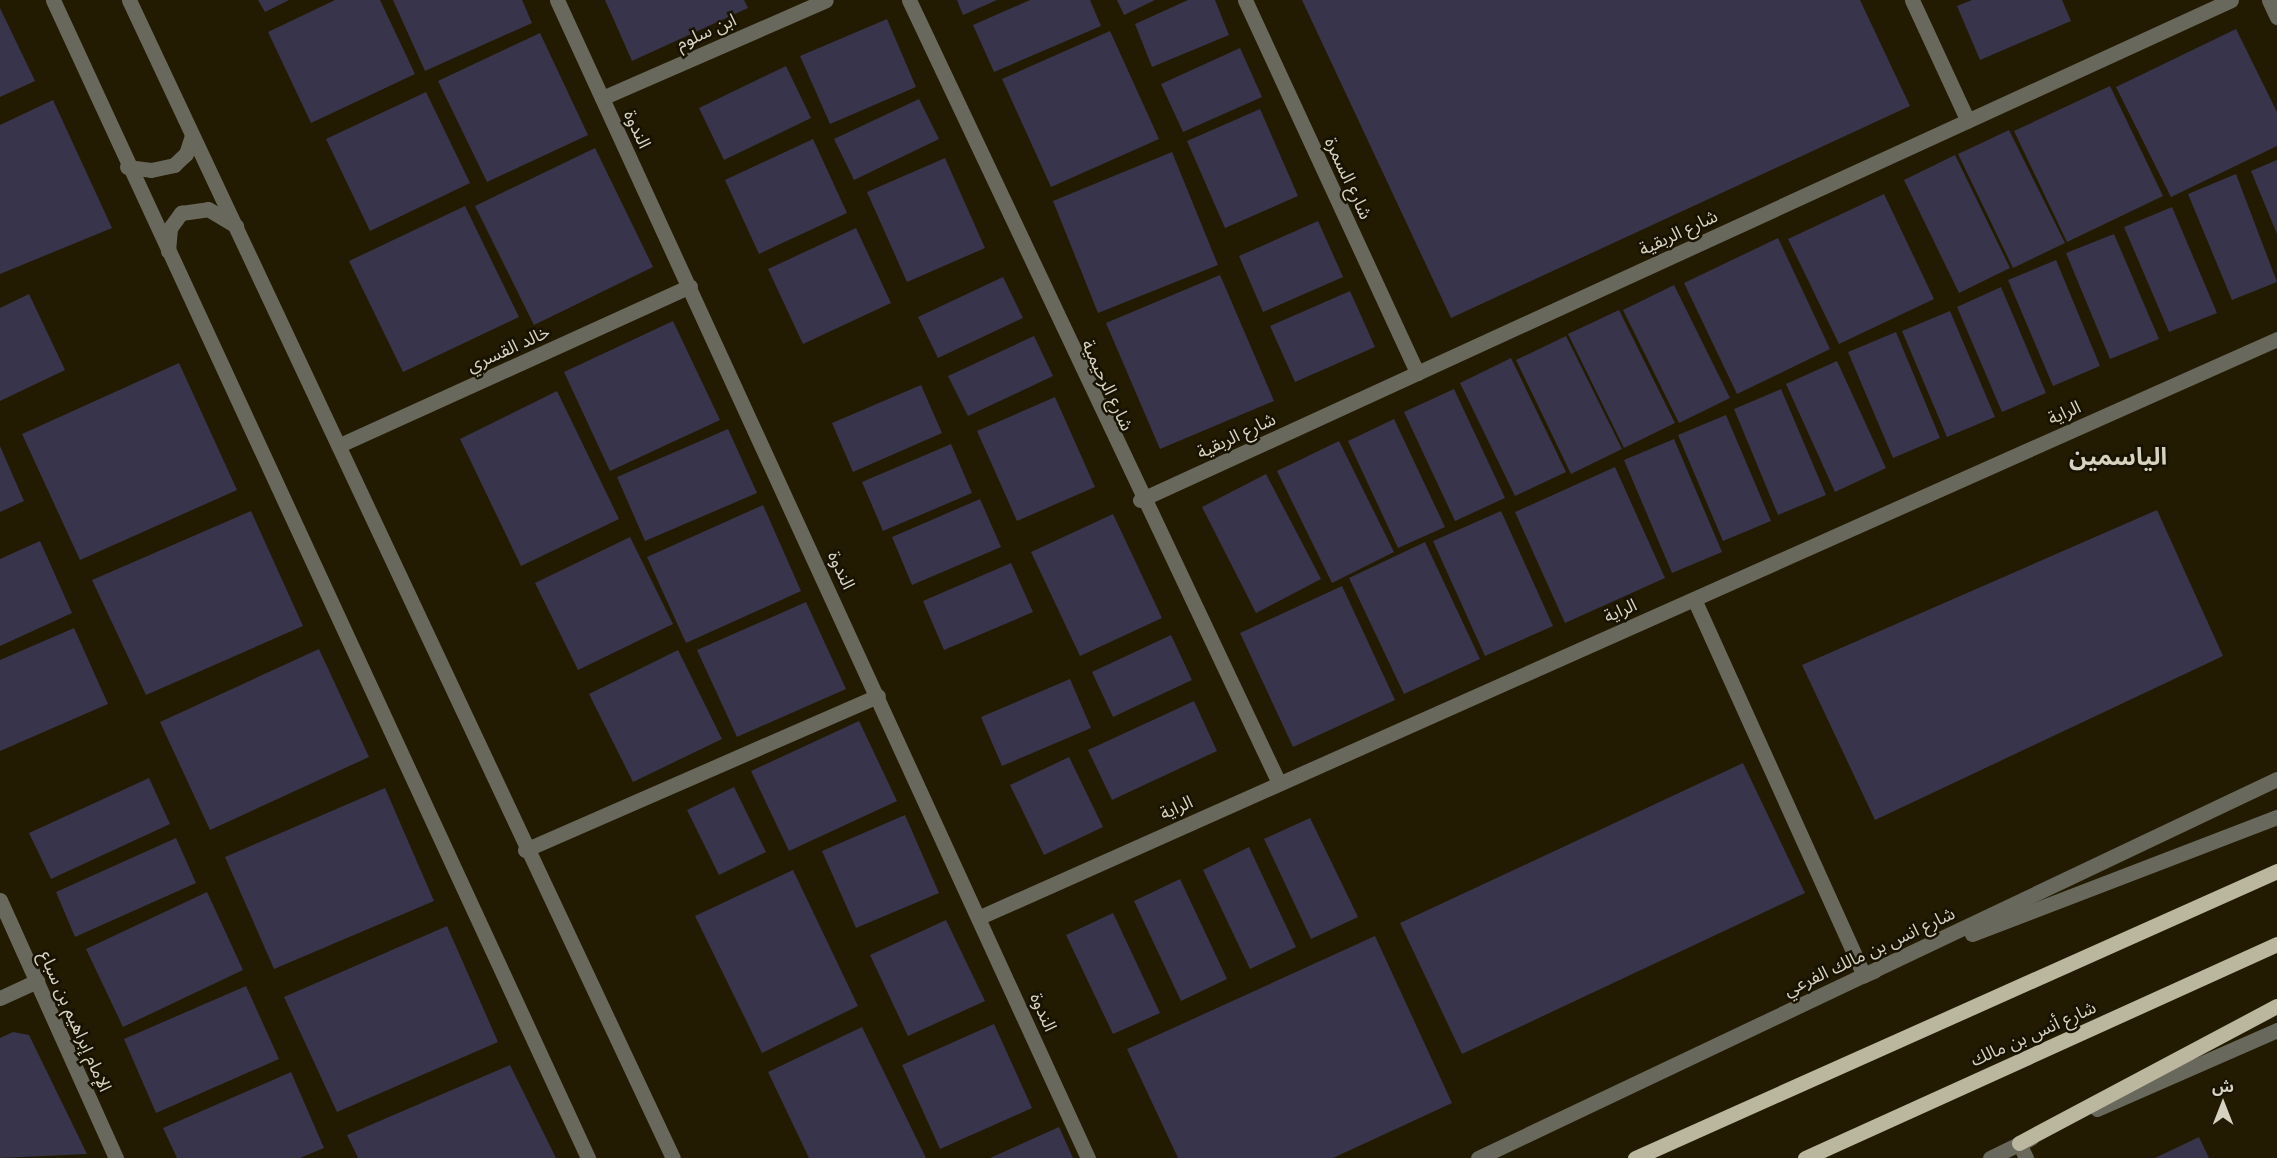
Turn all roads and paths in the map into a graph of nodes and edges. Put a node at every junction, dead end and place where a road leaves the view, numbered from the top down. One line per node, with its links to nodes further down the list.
1 (53, 0): 14 (street)
2 (129, 0): 13 (street)
3 (557, 0): 11 (street, الندوة)
4 (826, 0): 11 (street, ابن سلوم)
5 (909, 0): 21 (street, شارع الرحيمية)
6 (1245, 0): 19 (street, شارع السمرة)
7 (1912, 0): 12 (street)
8 (2231, 0): 12 (street, شارع الربقية)
9 (2269, 0): 10 (street)
10 (2277, 17)
11 (602, 98): 17 (street, الندوة)
12 (1968, 120): 19 (street, شارع الربقية)
13 (192, 136): 14 (street); 15 (street)
14 (127, 166): 16 (street)
15 (236, 226): 16 (street); 20 (street)
16 (168, 252): 39 (street)
17 (690, 286): 20 (street, خالد القسري); 23 (street, الندوة)
18 (2277, 339): 22 (street, الراية)
19 (1417, 373): 21 (street, شارع الربقية)
20 (342, 444): 27 (street)
21 (1140, 500): 25 (street, شارع الرحيمية)
22 (1694, 599): 25 (street, الراية); 32 (street)
23 (878, 696): 27 (street); 30 (street, الندوة)
24 (2277, 779): 32 (street, شارع انس بن مالك الفرعي)
25 (1279, 783): 30 (street, الراية)
26 (2277, 817): 32 (street)
27 (525, 850): 40 (street)
28 (2277, 871): 43 (main road)
29 (0, 900): 33 (street, الإمام إبراهيم بن سباع)
30 (980, 917): 41 (street, الندوة)
31 (2277, 944): 44 (main road, شارع أنس بن مالك)
32 (1864, 975): 42 (street, شارع انس بن مالك الفرعي)
33 (37, 981): 34 (street); 38 (street, الإمام إبراهيم بن سباع)
34 (0, 998)
35 (2277, 1006): 37 (main road)
36 (2277, 1030): 37 (street)
37 (2019, 1143): 45 (street); 46 (street)
38 (116, 1158)
39 (588, 1158)
40 (673, 1158)
41 (1088, 1158)
42 (1478, 1158)
43 (1635, 1158)
44 (1805, 1158)
45 (1990, 1158)
46 (2026, 1158)

